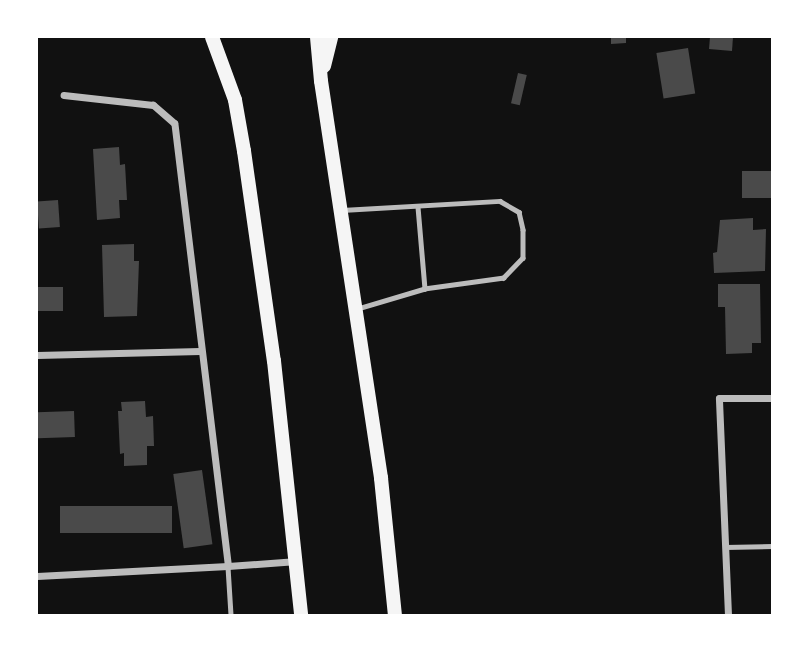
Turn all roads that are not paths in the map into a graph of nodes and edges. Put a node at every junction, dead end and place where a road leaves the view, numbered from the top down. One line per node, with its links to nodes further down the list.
1 (212, 37): 15 (main road)
2 (317, 37): 4 (main road)
3 (331, 37): 4 (main road)
4 (321, 81): 7 (main road)
5 (64, 95): 10 (street)
6 (418, 207): 7 (lane); 8 (lane); 8 (lane)
7 (342, 210): 9 (main road)
8 (425, 289): 9 (lane)
9 (358, 309): 20 (main road)
10 (200, 351): 11 (street); 16 (street)
11 (37, 355)
12 (772, 398): 14 (street)
13 (772, 545): 14 (lane)
14 (725, 547): 21 (street)
15 (297, 561): 16 (street); 19 (main road)
16 (228, 566): 17 (street); 18 (lane)
17 (37, 576)
18 (231, 615)
19 (301, 615)
20 (395, 615)
21 (728, 615)

